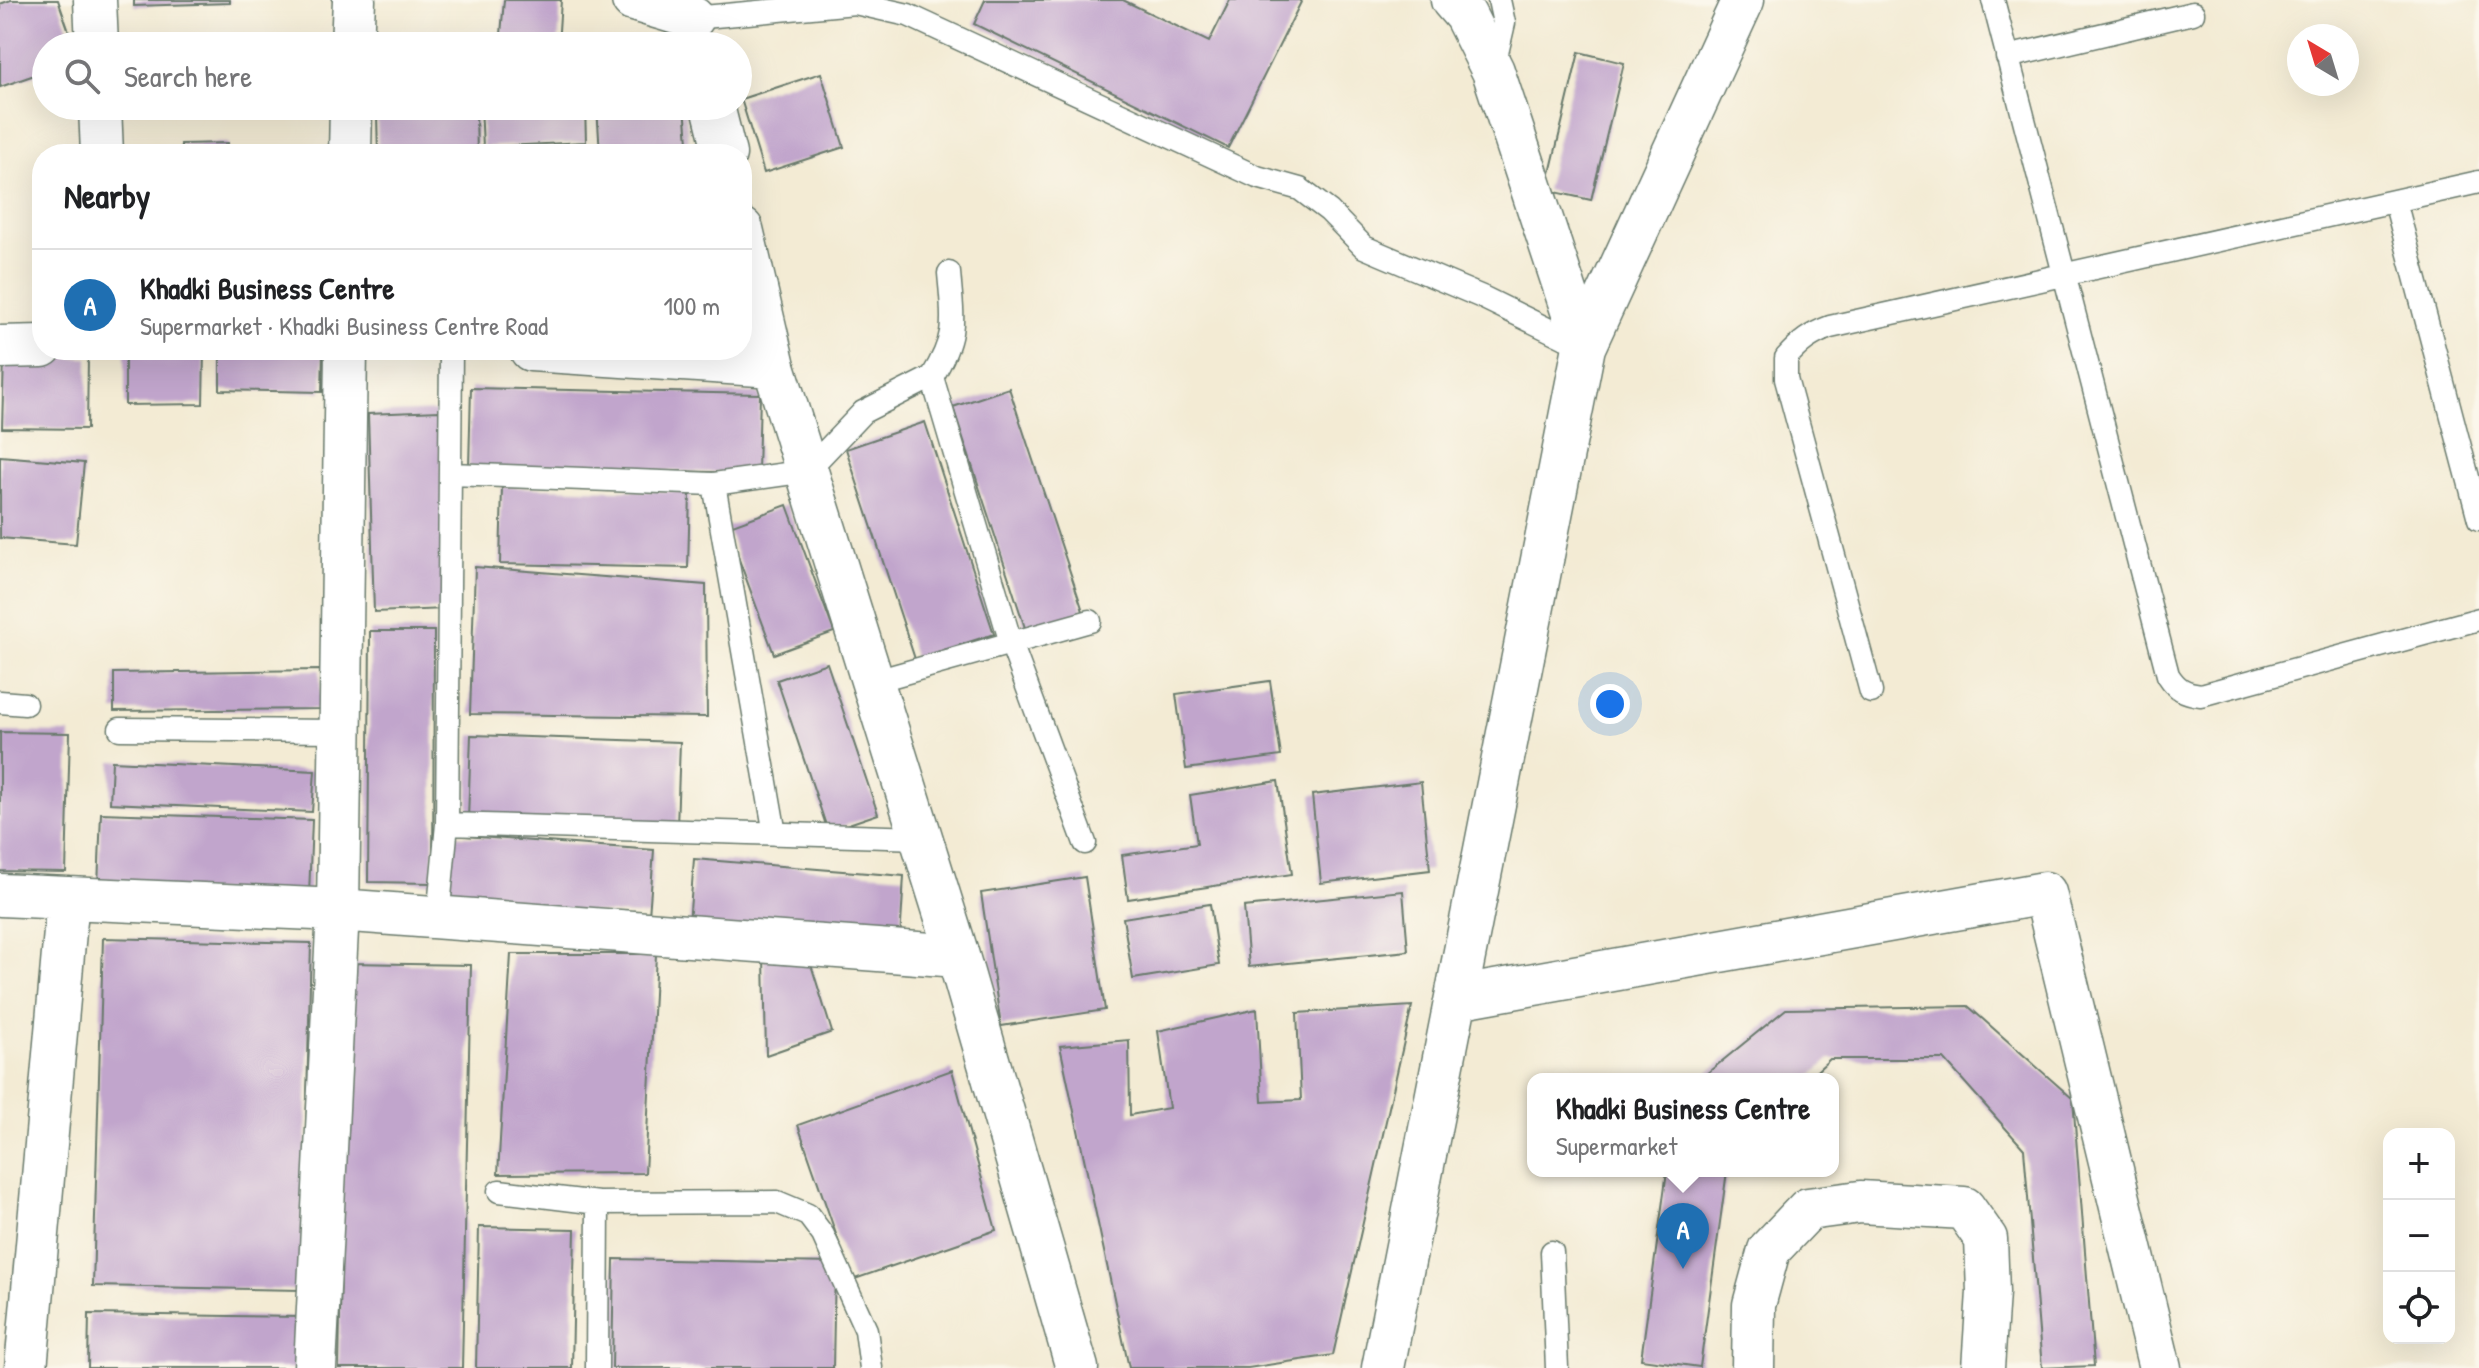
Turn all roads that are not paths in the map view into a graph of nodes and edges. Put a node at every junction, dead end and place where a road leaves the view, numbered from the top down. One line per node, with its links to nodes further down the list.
1 (95, 0): 10 (street)
2 (354, 0): 11 (street)
3 (633, 0): 9 (street)
4 (1452, 0): 13 (street)
5 (1499, 0): 13 (lane)
6 (1743, 0): 27 (street)
7 (1993, 0): 12 (lane)
8 (2193, 13): 12 (lane)
9 (693, 21): 27 (lane)
10 (96, 32)
11 (353, 32)
12 (2007, 57): 24 (lane)
13 (1493, 71): 27 (street)
14 (101, 120): 17 (street)
15 (351, 120): 18 (street)
16 (716, 120): 19 (street)
17 (102, 144)
18 (350, 144)
19 (722, 144)
20 (2479, 182): 21 (lane)
21 (2395, 201): 24 (lane); 36 (lane)
22 (752, 272): 31 (street)
23 (949, 273): 32 (lane)
24 (2065, 275): 37 (lane); 41 (lane)
25 (32, 346): 26 (street)
26 (0, 347)
27 (1584, 347): 55 (street)
28 (346, 360): 45 (street)
29 (451, 360): 34 (lane)
30 (683, 360): 31 (street)
31 (774, 366): 33 (street)
32 (932, 377): 33 (lane); 39 (lane)
33 (807, 471): 35 (lane); 40 (street)
34 (450, 474): 35 (lane); 46 (lane)
35 (714, 484): 47 (lane)
36 (2479, 519)
37 (2479, 619)
38 (1090, 621): 39 (lane)
39 (1011, 643): 40 (lane); 49 (lane)
40 (872, 682): 48 (street)
41 (1871, 692)
42 (0, 702): 43 (lane)
43 (25, 704)
44 (120, 729): 45 (lane)
45 (340, 731): 52 (street)
46 (447, 824): 47 (lane); 53 (lane)
47 (775, 834): 48 (lane)
48 (921, 838): 54 (street)
49 (1085, 843)
50 (0, 895): 51 (street)
51 (68, 898): 52 (street); 59 (street)
52 (338, 910): 53 (street); 60 (street)
53 (438, 918): 54 (street)
54 (958, 956): 63 (street)
55 (1456, 998): 64 (street); 68 (street)
56 (499, 1191): 57 (lane)
57 (598, 1203): 61 (lane); 62 (lane)
58 (1552, 1252): 65 (lane)
59 (26, 1368)
60 (315, 1368)
61 (597, 1368)
62 (871, 1368)
63 (1077, 1368)
64 (1383, 1368)
65 (1557, 1368)
66 (1753, 1368): 67 (street)
67 (1983, 1368)
68 (2160, 1368)

